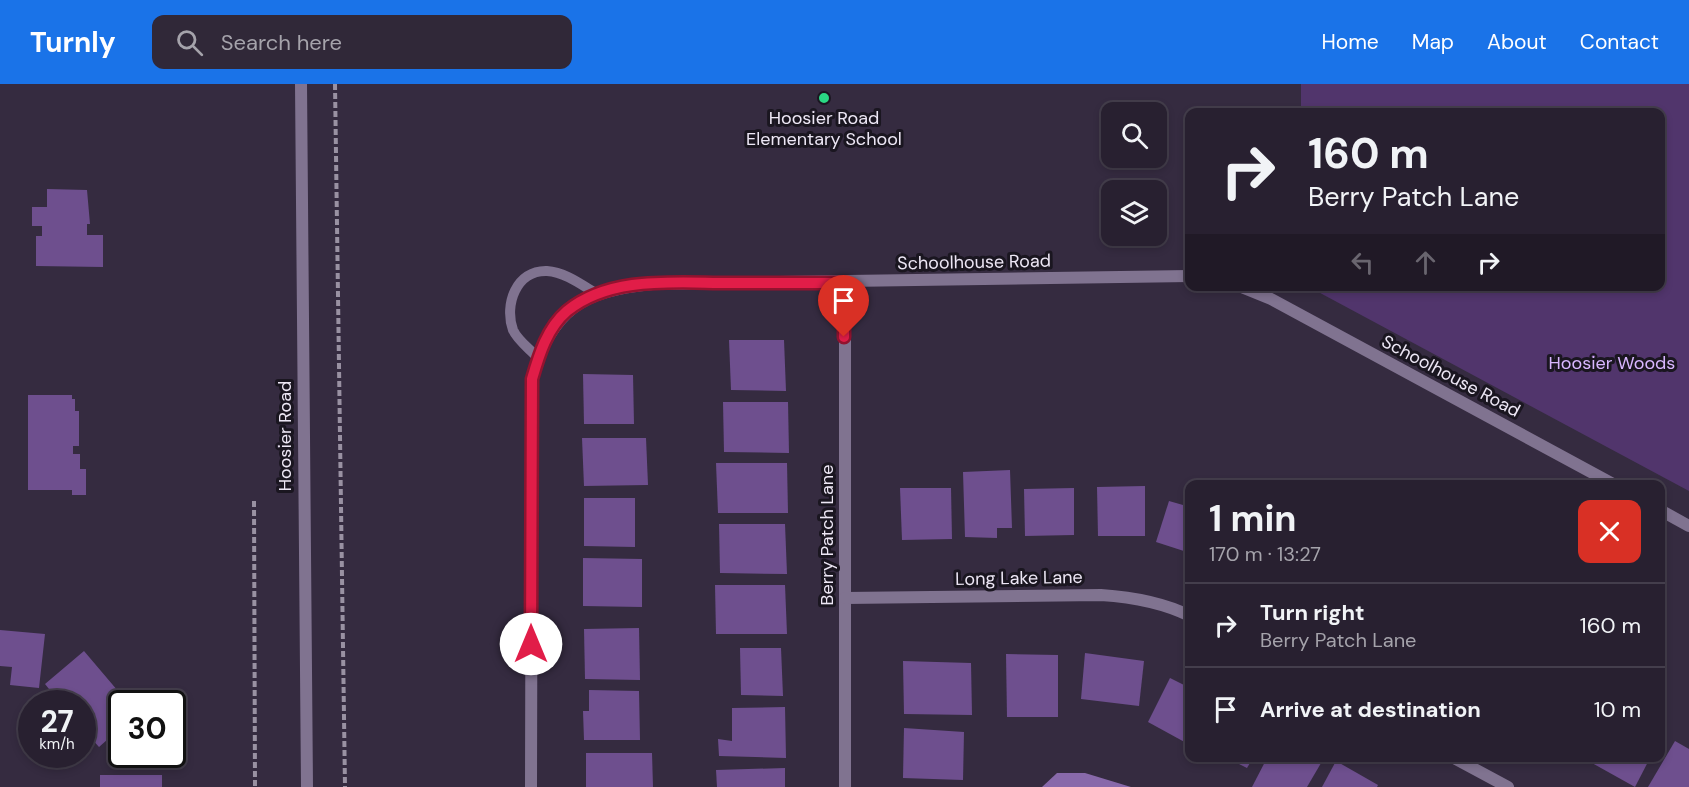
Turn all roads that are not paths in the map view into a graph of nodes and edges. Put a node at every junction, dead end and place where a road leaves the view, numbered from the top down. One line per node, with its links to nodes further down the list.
1 (301, 84): 13 (street, Hoosier Road)
2 (1185, 276): 3 (street, Schoolhouse Road)
3 (844, 283): 5 (street, Schoolhouse Road); 10 (street, Berry Patch Lane)
4 (1251, 291): 7 (street, Schoolhouse Road)
5 (597, 294): 6 (street, Schoolhouse Road); 6 (lane)
6 (538, 358): 14 (street, Schoolhouse Road)
7 (1606, 480)
8 (1665, 513): 9 (street)
9 (1689, 526)
10 (845, 598): 11 (street, Long Lake Lane); 15 (street, Berry Patch Lane)
11 (1185, 614)
12 (1461, 762): 16 (street)
13 (307, 787)
14 (531, 787)
15 (845, 787)
16 (1508, 787)

